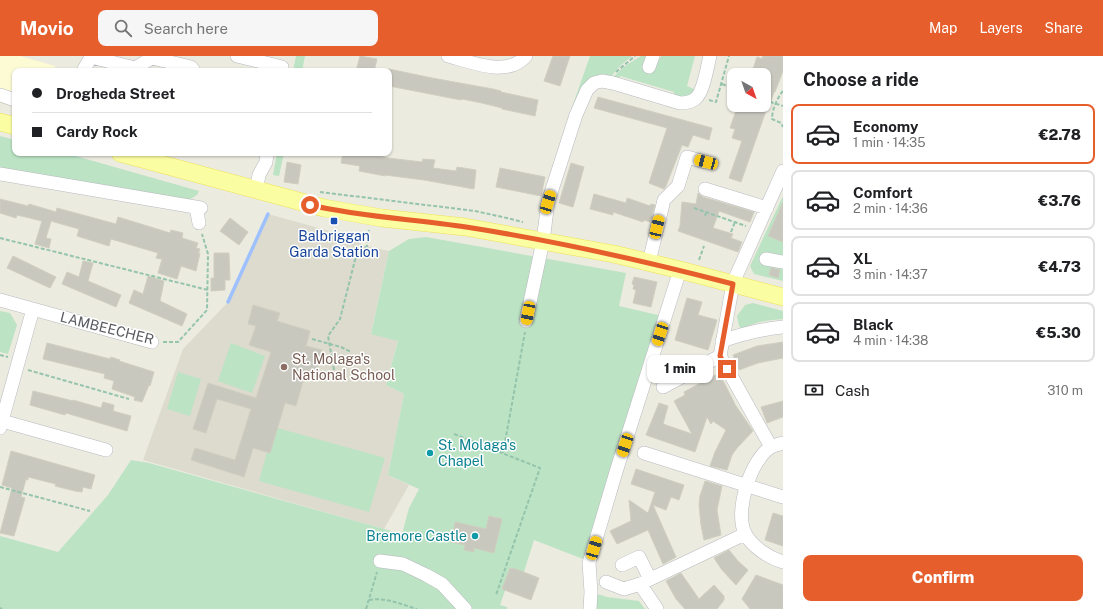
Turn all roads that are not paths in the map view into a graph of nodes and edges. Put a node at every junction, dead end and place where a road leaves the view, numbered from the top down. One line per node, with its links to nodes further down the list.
1 (237, 56): 5 (street)
2 (448, 56): 3 (street)
3 (526, 56)
4 (710, 56): 23 (street)
5 (282, 65)
6 (85, 68): 8 (street)
7 (135, 68): 9 (street)
8 (135, 68)
9 (192, 68)
10 (0, 95): 11 (street)
11 (12, 99)
12 (0, 122): 13 (main road)
13 (12, 125)
14 (131, 156): 20 (main road)
15 (267, 156): 20 (street)
16 (706, 162): 25 (street)
17 (783, 171): 21 (street)
18 (0, 174): 22 (street)
19 (705, 189): 21 (street)
20 (256, 191): 23 (main road)
21 (767, 208): 28 (street)
22 (199, 223)
23 (542, 241): 25 (main road); 32 (street)
24 (766, 259): 26 (street)
25 (649, 262): 27 (main road)
26 (783, 262)
27 (680, 270): 28 (main road); 51 (street)
28 (733, 284): 29 (main road); 34 (street)
29 (783, 297)
30 (0, 300): 31 (street, LAMBEECHER)
31 (33, 309): 35 (street, LAMBEECHER); 38 (street)
32 (526, 321)
33 (783, 327): 34 (street)
34 (722, 341): 36 (street)
35 (152, 342)
36 (720, 356): 37 (street); 39 (street)
37 (664, 387)
38 (1, 425): 40 (street)
39 (777, 445): 42 (street)
40 (106, 450)
41 (644, 453): 42 (street)
42 (746, 486): 43 (street); 44 (street)
43 (783, 497)
44 (745, 534): 46 (street); 48 (street)
45 (380, 561): 50 (street)
46 (783, 562)
47 (622, 566): 48 (street)
48 (645, 581): 49 (street); 52 (street)
49 (606, 582)
50 (465, 609)
51 (590, 609)
52 (657, 609)

